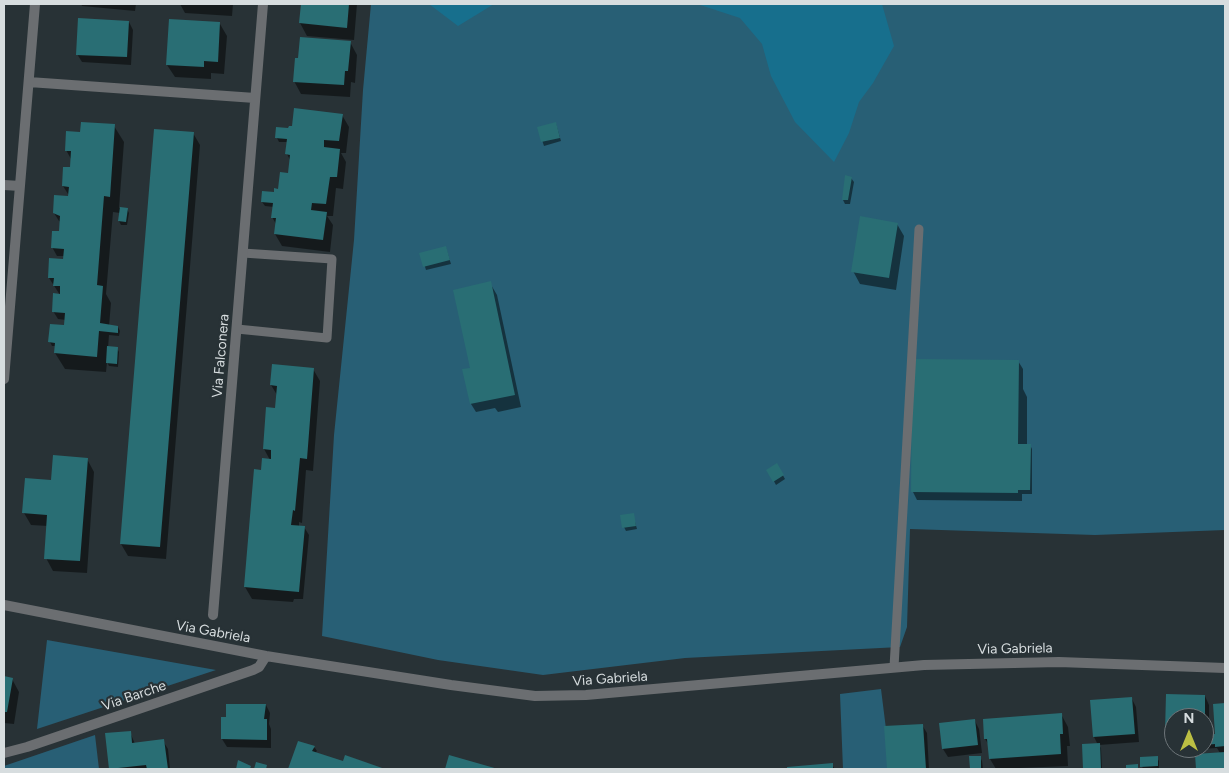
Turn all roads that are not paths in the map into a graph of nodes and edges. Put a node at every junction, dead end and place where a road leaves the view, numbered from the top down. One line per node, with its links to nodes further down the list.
1 (35, 4): 3 (street)
2 (263, 4): 4 (street, Via Falconera)
3 (29, 82): 4 (street); 6 (street)
4 (255, 98): 8 (street, Via Falconera)
5 (4, 185): 6 (street)
6 (20, 186): 9 (street)
7 (919, 229): 15 (lane)
8 (243, 253): 10 (street, Via Falconera); 10 (lane)
9 (7, 313): 11 (street)
10 (237, 329): 13 (street, Via Falconera)
11 (4, 380)
12 (4, 605): 14 (street, Via Gabriela)
13 (213, 615)
14 (266, 656): 15 (street, Via Gabriela); 17 (street, Via Barche)
15 (894, 668): 16 (street, Via Gabriela)
16 (1225, 668)
17 (4, 753)

